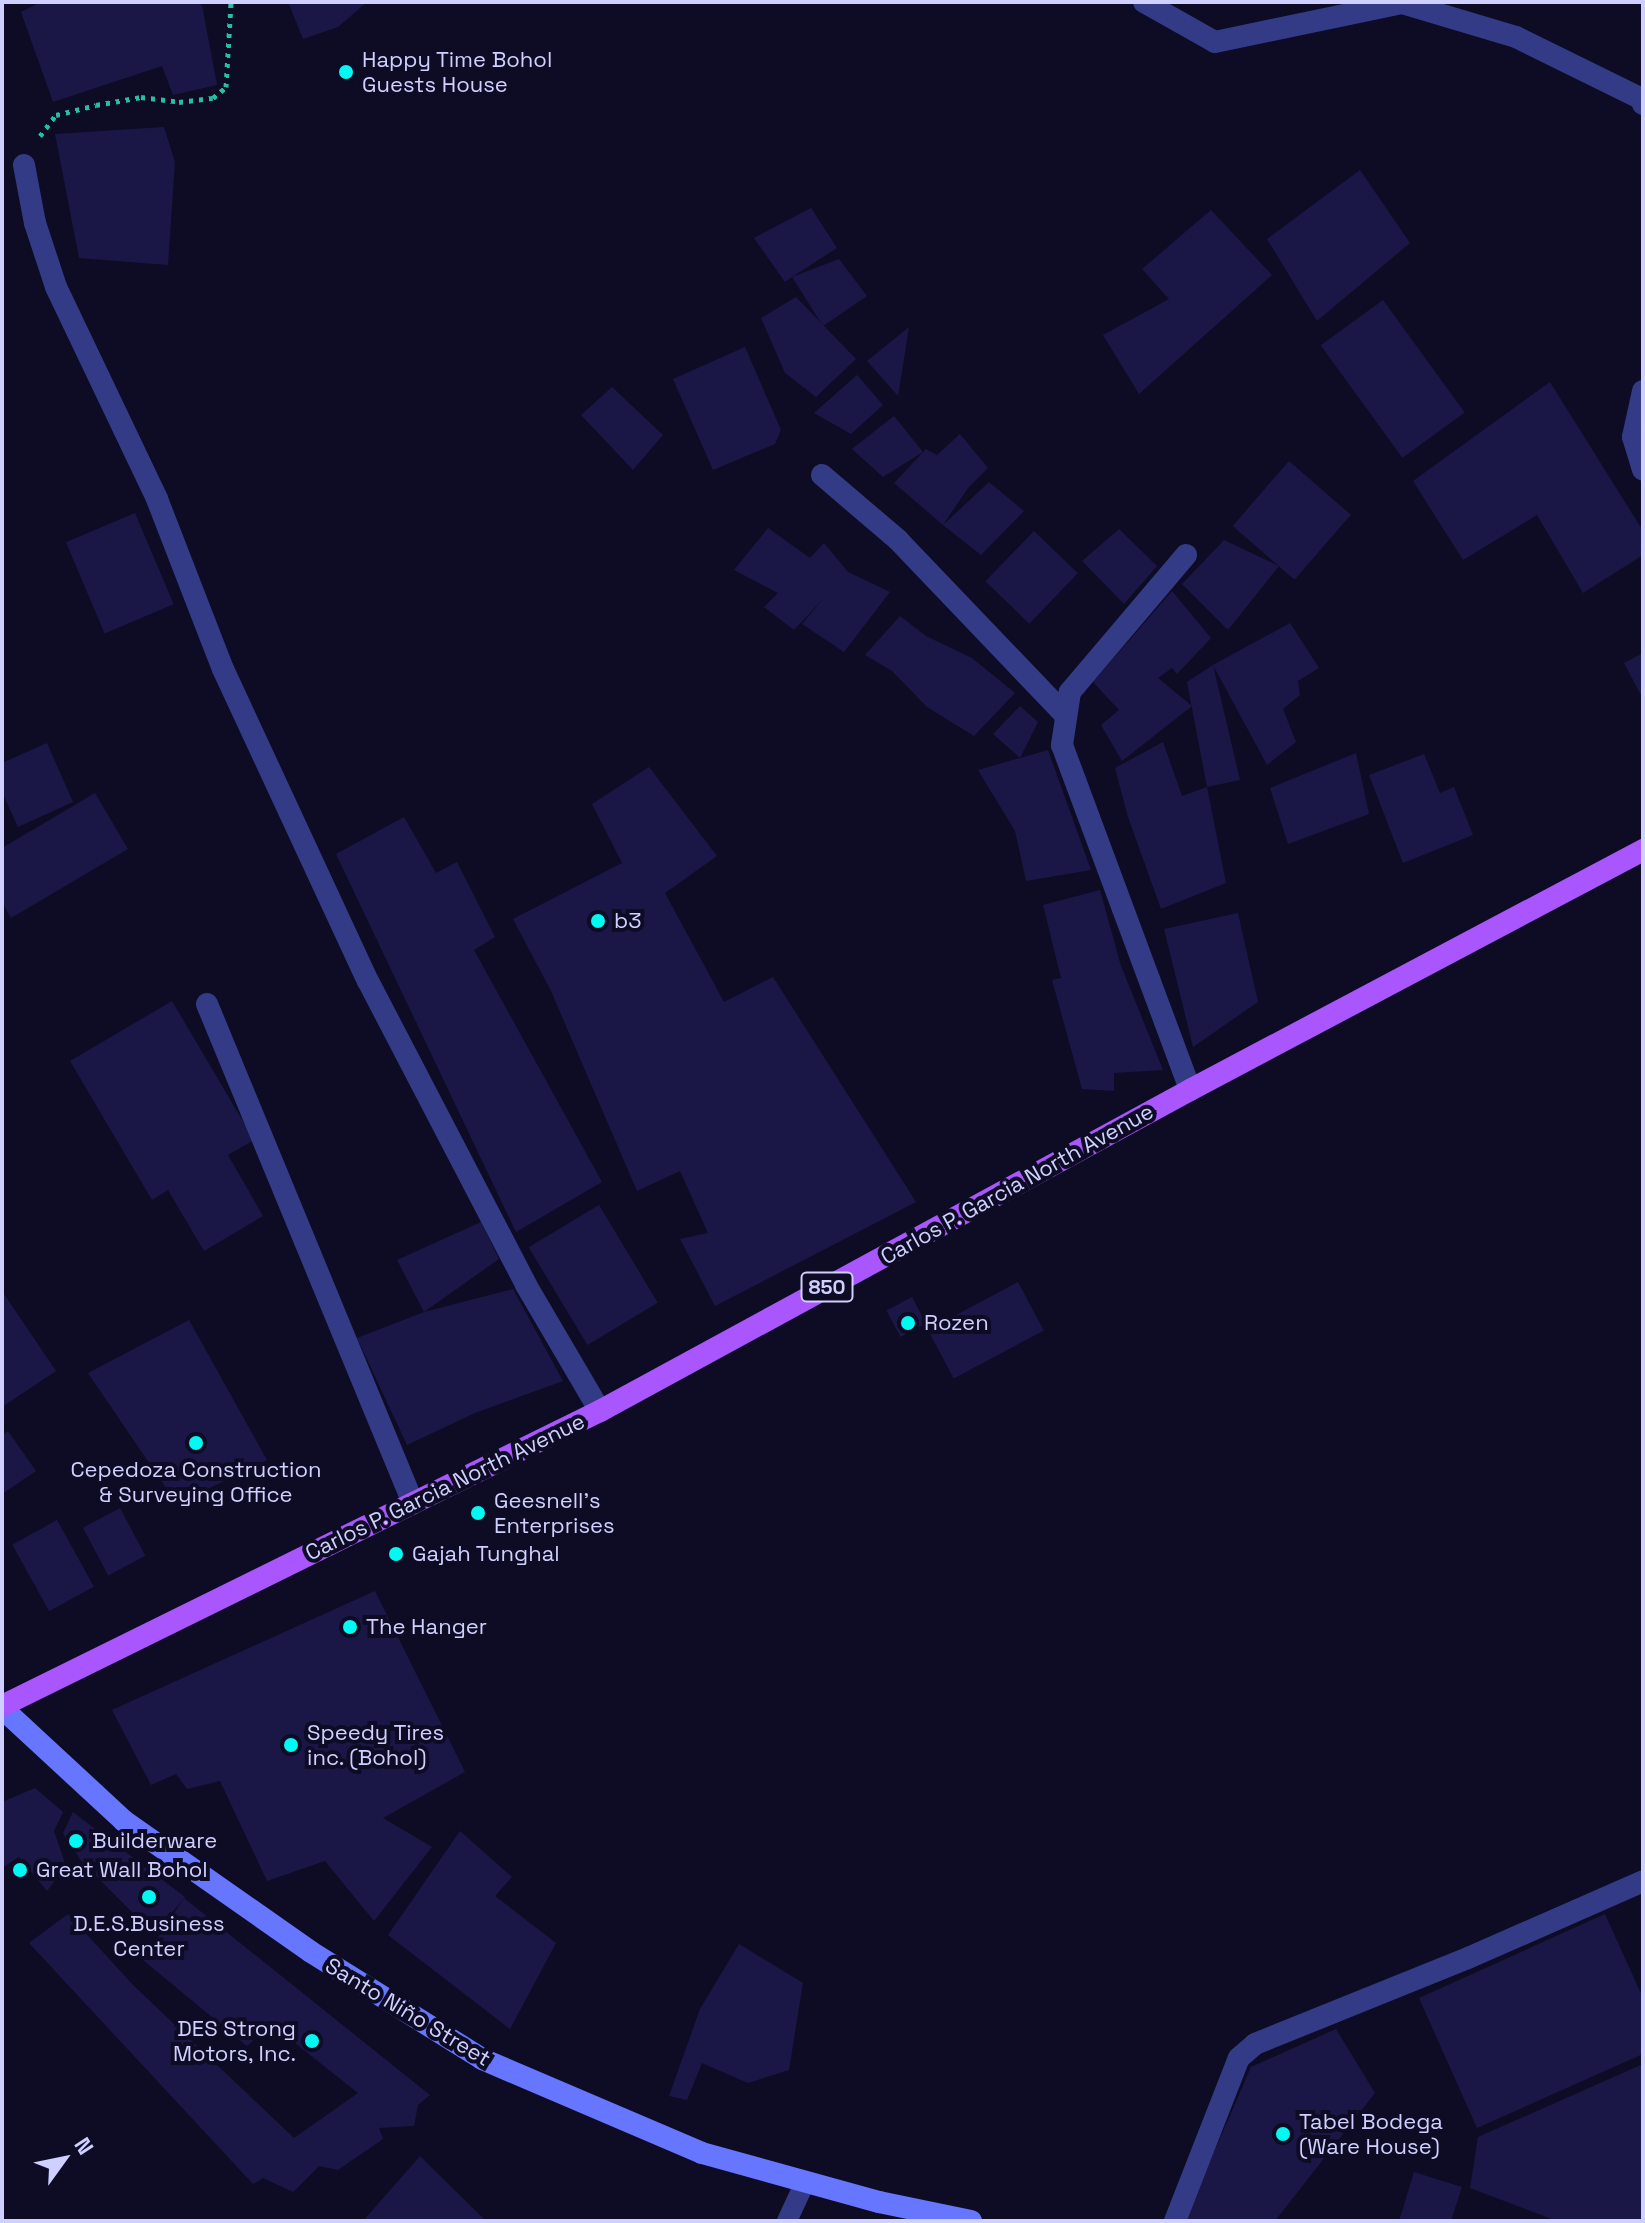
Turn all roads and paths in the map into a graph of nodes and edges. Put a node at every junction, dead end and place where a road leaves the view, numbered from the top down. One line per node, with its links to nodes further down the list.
1 (231, 2): 4 (path)
2 (1144, 2): 3 (street)
3 (1643, 104)
4 (24, 165): 13 (street)
5 (1643, 391): 6 (street)
6 (1643, 469)
7 (822, 475): 9 (street)
8 (1186, 555): 9 (street)
9 (1066, 716): 12 (street)
10 (1643, 850): 12 (main road, Carlos P. Garcia North Avenue / 850)
11 (207, 1004): 14 (street)
12 (1190, 1090): 13 (main road, Carlos P. Garcia North Avenue / 850)
13 (600, 1411): 14 (main road, Carlos P. Garcia North Avenue / 850)
14 (413, 1503): 15 (main road, Carlos P. Garcia North Avenue / 850)
15 (2, 1707): 17 (main road, Santo Niño Street)
16 (1643, 1881): 20 (street)
17 (805, 2182): 18 (lane); 19 (main road, Santo Niño Street)
18 (787, 2221)
19 (971, 2221)
20 (1175, 2221)

